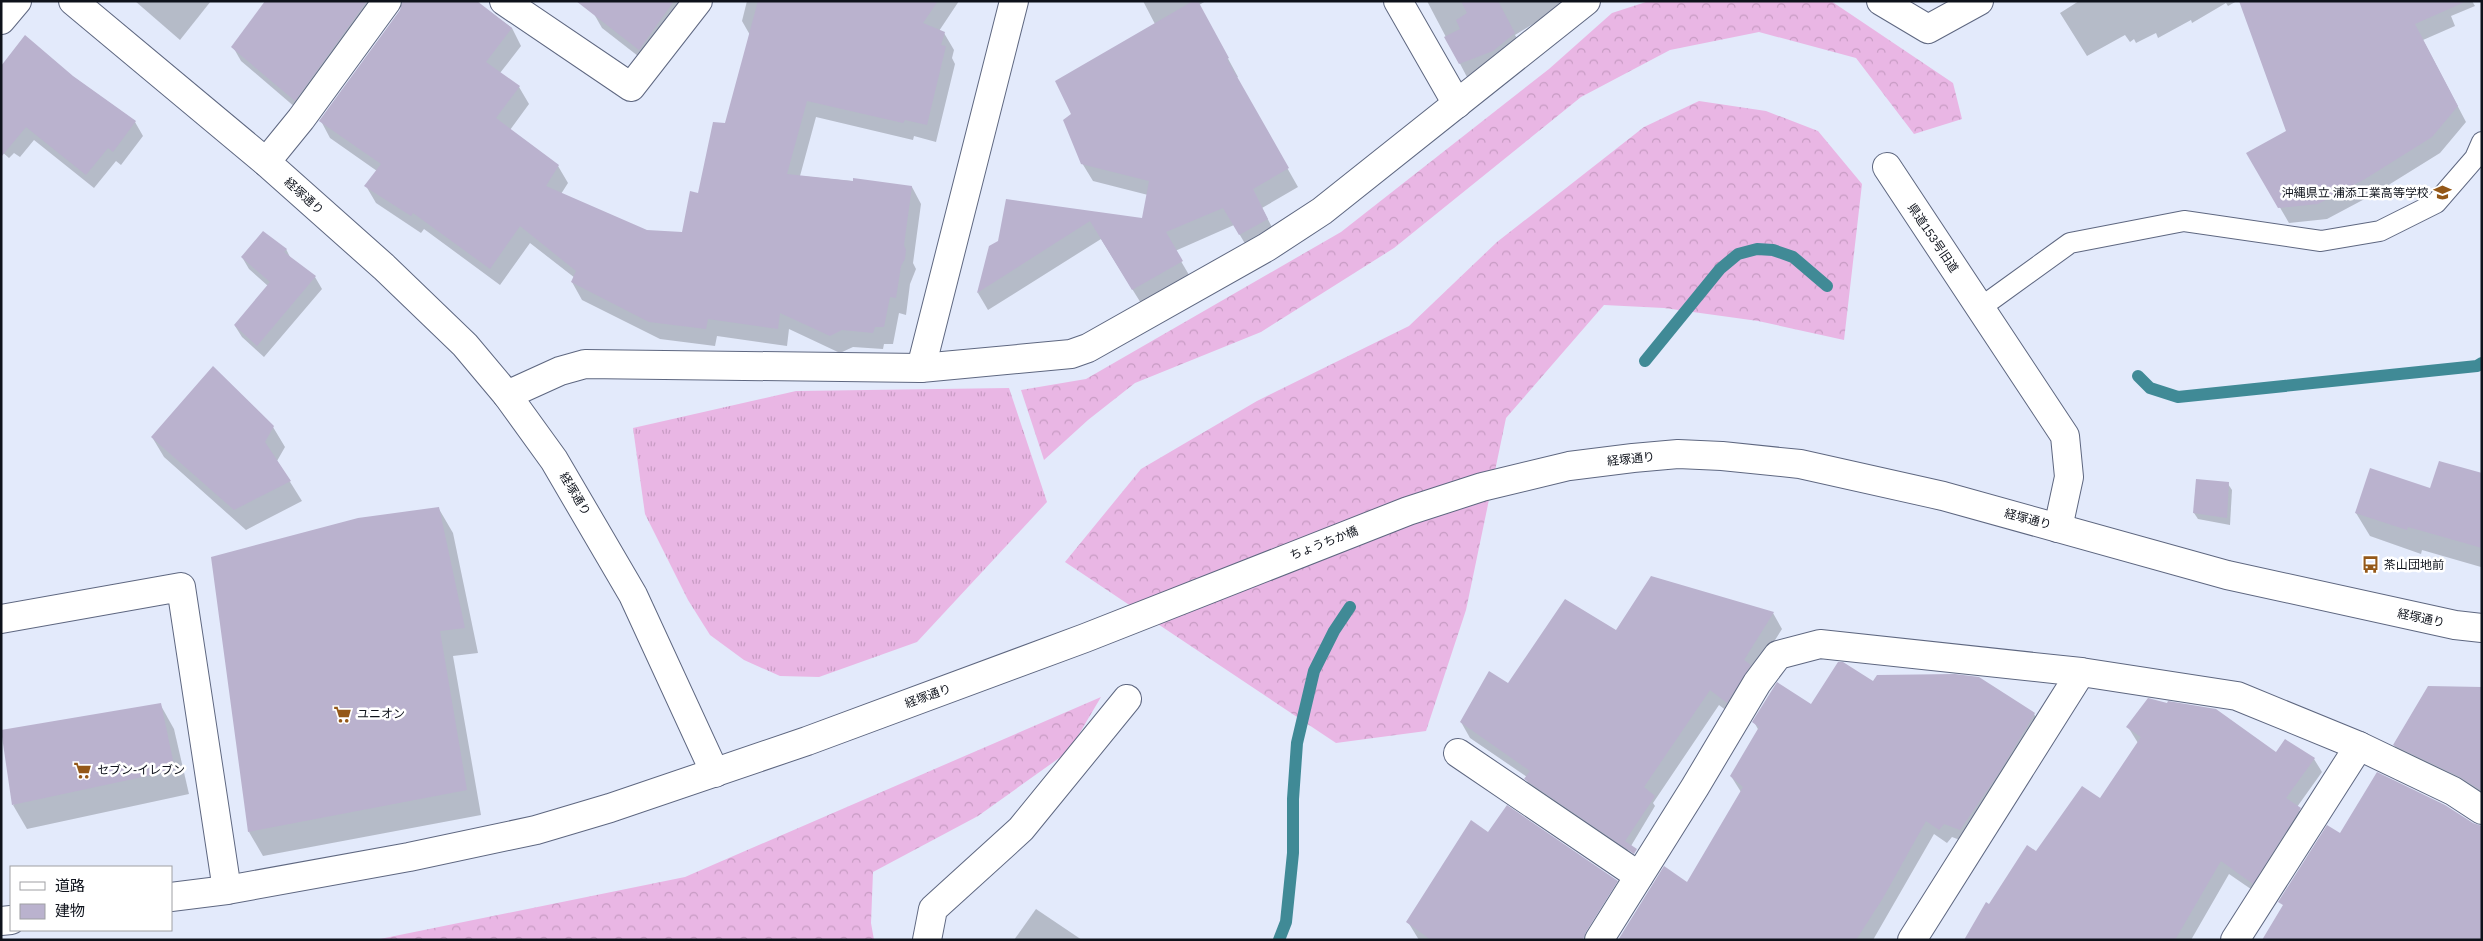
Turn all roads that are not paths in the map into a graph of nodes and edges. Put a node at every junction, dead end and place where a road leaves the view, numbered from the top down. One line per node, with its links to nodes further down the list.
1 (17, 1): 11 (street)
2 (73, 1): 14 (street, 経塚通り)
3 (387, 1): 14 (street)
4 (504, 1): 5 (street)
5 (698, 1)
6 (1014, 1): 17 (street)
7 (1398, 1): 12 (street)
8 (1586, 1): 12 (street)
9 (1881, 1): 10 (street)
10 (1979, 1)
11 (1, 20)
12 (1457, 104): 17 (street)
13 (2482, 142): 16 (lane)
14 (266, 162): 18 (street, 経塚通り)
15 (1886, 167): 16 (street, 県道153号旧道)
16 (1980, 308): 20 (street, 県道153号旧道)
17 (921, 368): 18 (street)
18 (507, 395): 28 (street, 経塚通り)
19 (1569, 466): 20 (street, 経塚通り); 23 (street, ちょうちか橋)
20 (2058, 528): 22 (street, 経塚通り)
21 (1, 619): 31 (street)
22 (2482, 628)
23 (1085, 638): 28 (street, 経塚通り)
24 (2081, 672): 26 (street); 30 (street); 35 (street)
25 (1127, 699): 33 (street)
26 (2359, 746): 29 (street); 36 (street)
27 (1458, 754): 30 (street)
28 (714, 773): 31 (street)
29 (2482, 810)
30 (1639, 876): 34 (street)
31 (227, 890): 32 (street)
32 (172, 897)
33 (926, 940)
34 (1599, 940)
35 (1912, 940)
36 (2234, 940)

